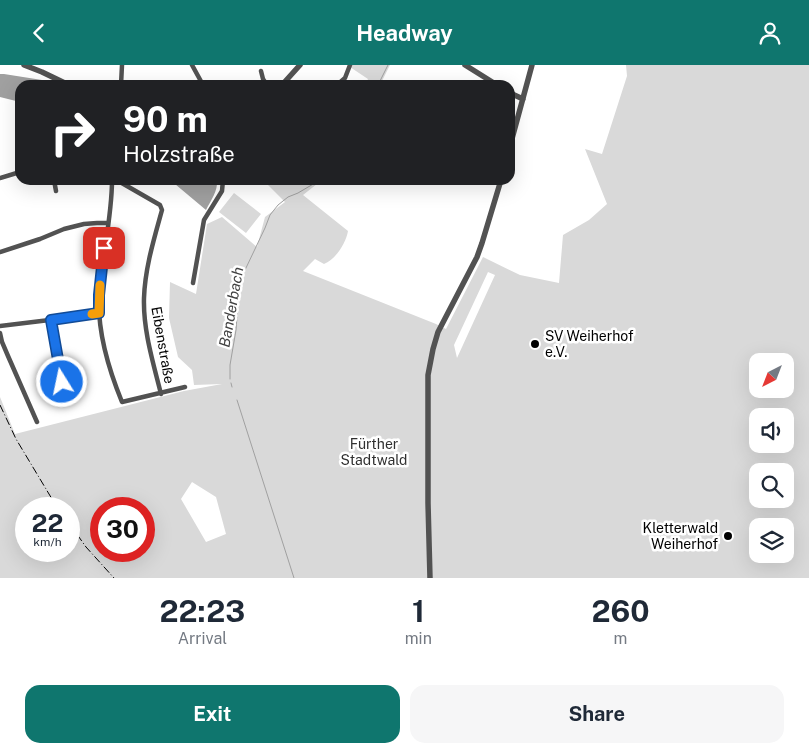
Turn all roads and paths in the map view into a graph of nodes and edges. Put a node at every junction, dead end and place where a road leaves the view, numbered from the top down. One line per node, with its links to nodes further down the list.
1 (24, 65): 9 (street)
2 (122, 65): 10 (street)
3 (192, 65): 11 (street)
4 (300, 65): 13 (street)
5 (350, 65): 14 (street)
6 (465, 65): 15 (street)
7 (532, 65): 17 (street)
8 (261, 71): 12 (street)
9 (59, 80)
10 (121, 80)
11 (200, 80)
12 (264, 80)
13 (286, 80)
14 (342, 80)
15 (489, 80)
16 (515, 95): 17 (street)
17 (523, 99): 18 (street)
18 (515, 128)
19 (15, 174): 20 (street)
20 (0, 178)
21 (55, 185): 26 (street)
22 (113, 185): 27 (street)
23 (125, 185): 36 (street, Eibenstraße)
24 (223, 185): 29 (street)
25 (499, 185): 38 (street)
26 (56, 191)
27 (108, 223): 28 (street); 30 (street)
28 (0, 252)
29 (194, 283)
30 (99, 313): 31 (street); 36 (street)
31 (51, 320): 32 (street); 34 (street)
32 (0, 326)
33 (0, 333): 37 (street)
34 (62, 382)
35 (186, 387): 36 (street)
36 (160, 393)
37 (37, 422)
38 (430, 578)

